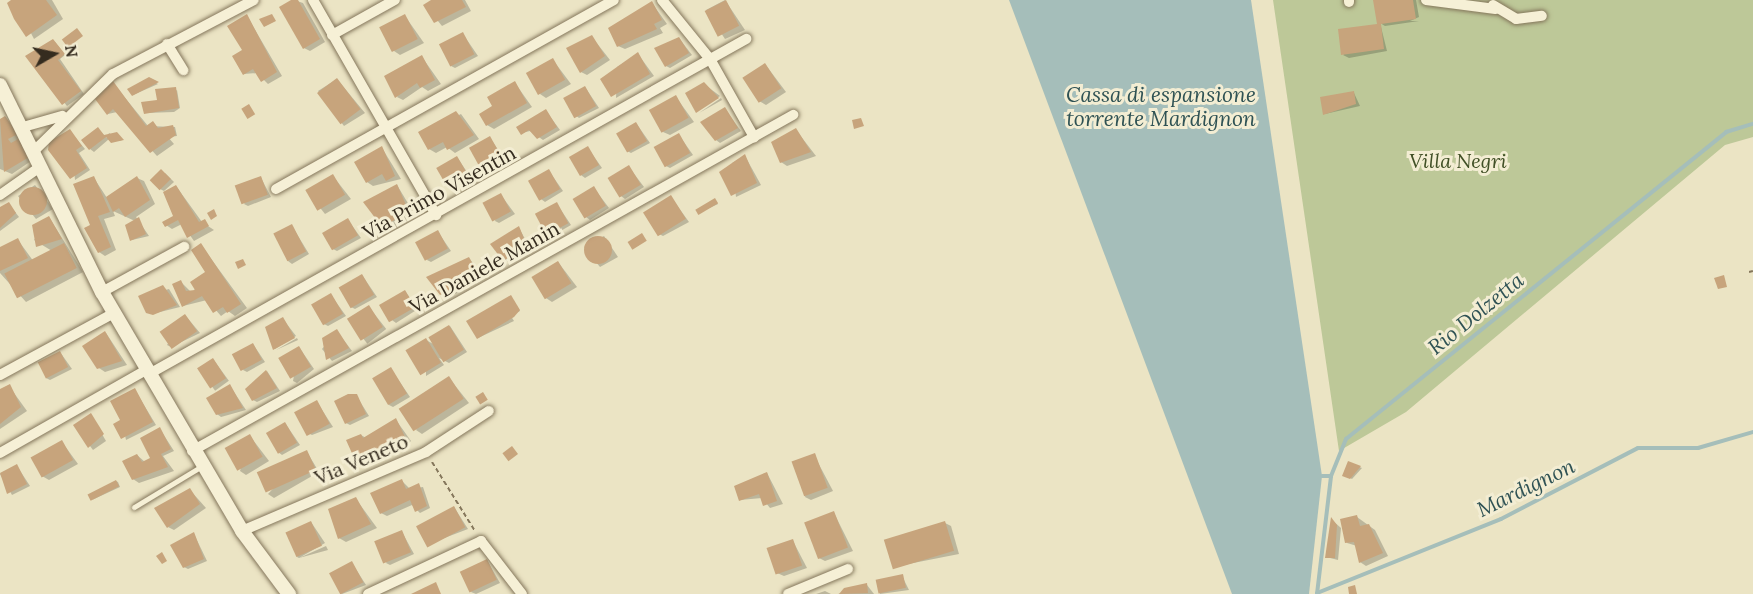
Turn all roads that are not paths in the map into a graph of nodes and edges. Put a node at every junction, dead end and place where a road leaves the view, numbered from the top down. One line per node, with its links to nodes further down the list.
1 (254, 0): 11 (street)
2 (313, 0): 9 (street)
3 (395, 0): 9 (street)
4 (614, 0): 19 (street)
5 (662, 0): 12 (street)
6 (1426, 0): 7 (street)
7 (1492, 4): 8 (street)
8 (1542, 16)
9 (332, 35): 19 (street)
10 (746, 39): 12 (street, Via Primo Visentin)
11 (166, 44): 13 (street); 16 (street)
12 (710, 59): 20 (street); 25 (street, Via Primo Visentin)
13 (183, 70)
14 (0, 85): 15 (street)
15 (5, 104): 18 (street)
16 (68, 113): 18 (street); 21 (street)
17 (793, 115): 20 (street, Via Daniele Manin)
18 (23, 128): 21 (street)
19 (389, 130): 23 (street); 25 (street)
20 (754, 137): 32 (street, Via Daniele Manin)
21 (34, 151): 22 (street)
22 (39, 167): 24 (street); 27 (street)
23 (276, 189)
24 (0, 195)
25 (436, 215): 29 (street, Via Primo Visentin)
26 (183, 247): 27 (street)
27 (102, 292): 28 (street)
28 (114, 312): 29 (street); 30 (street)
29 (148, 372): 32 (street); 33 (street)
30 (0, 375)
31 (489, 411): 36 (street, Via Veneto)
32 (192, 451): 34 (street)
33 (0, 453)
34 (202, 466): 35 (lane); 36 (street)
35 (134, 507)
36 (242, 531): 38 (street)
37 (848, 569): 41 (street)
38 (289, 594)
39 (368, 594): 40 (street)
40 (522, 594)
41 (788, 594)

